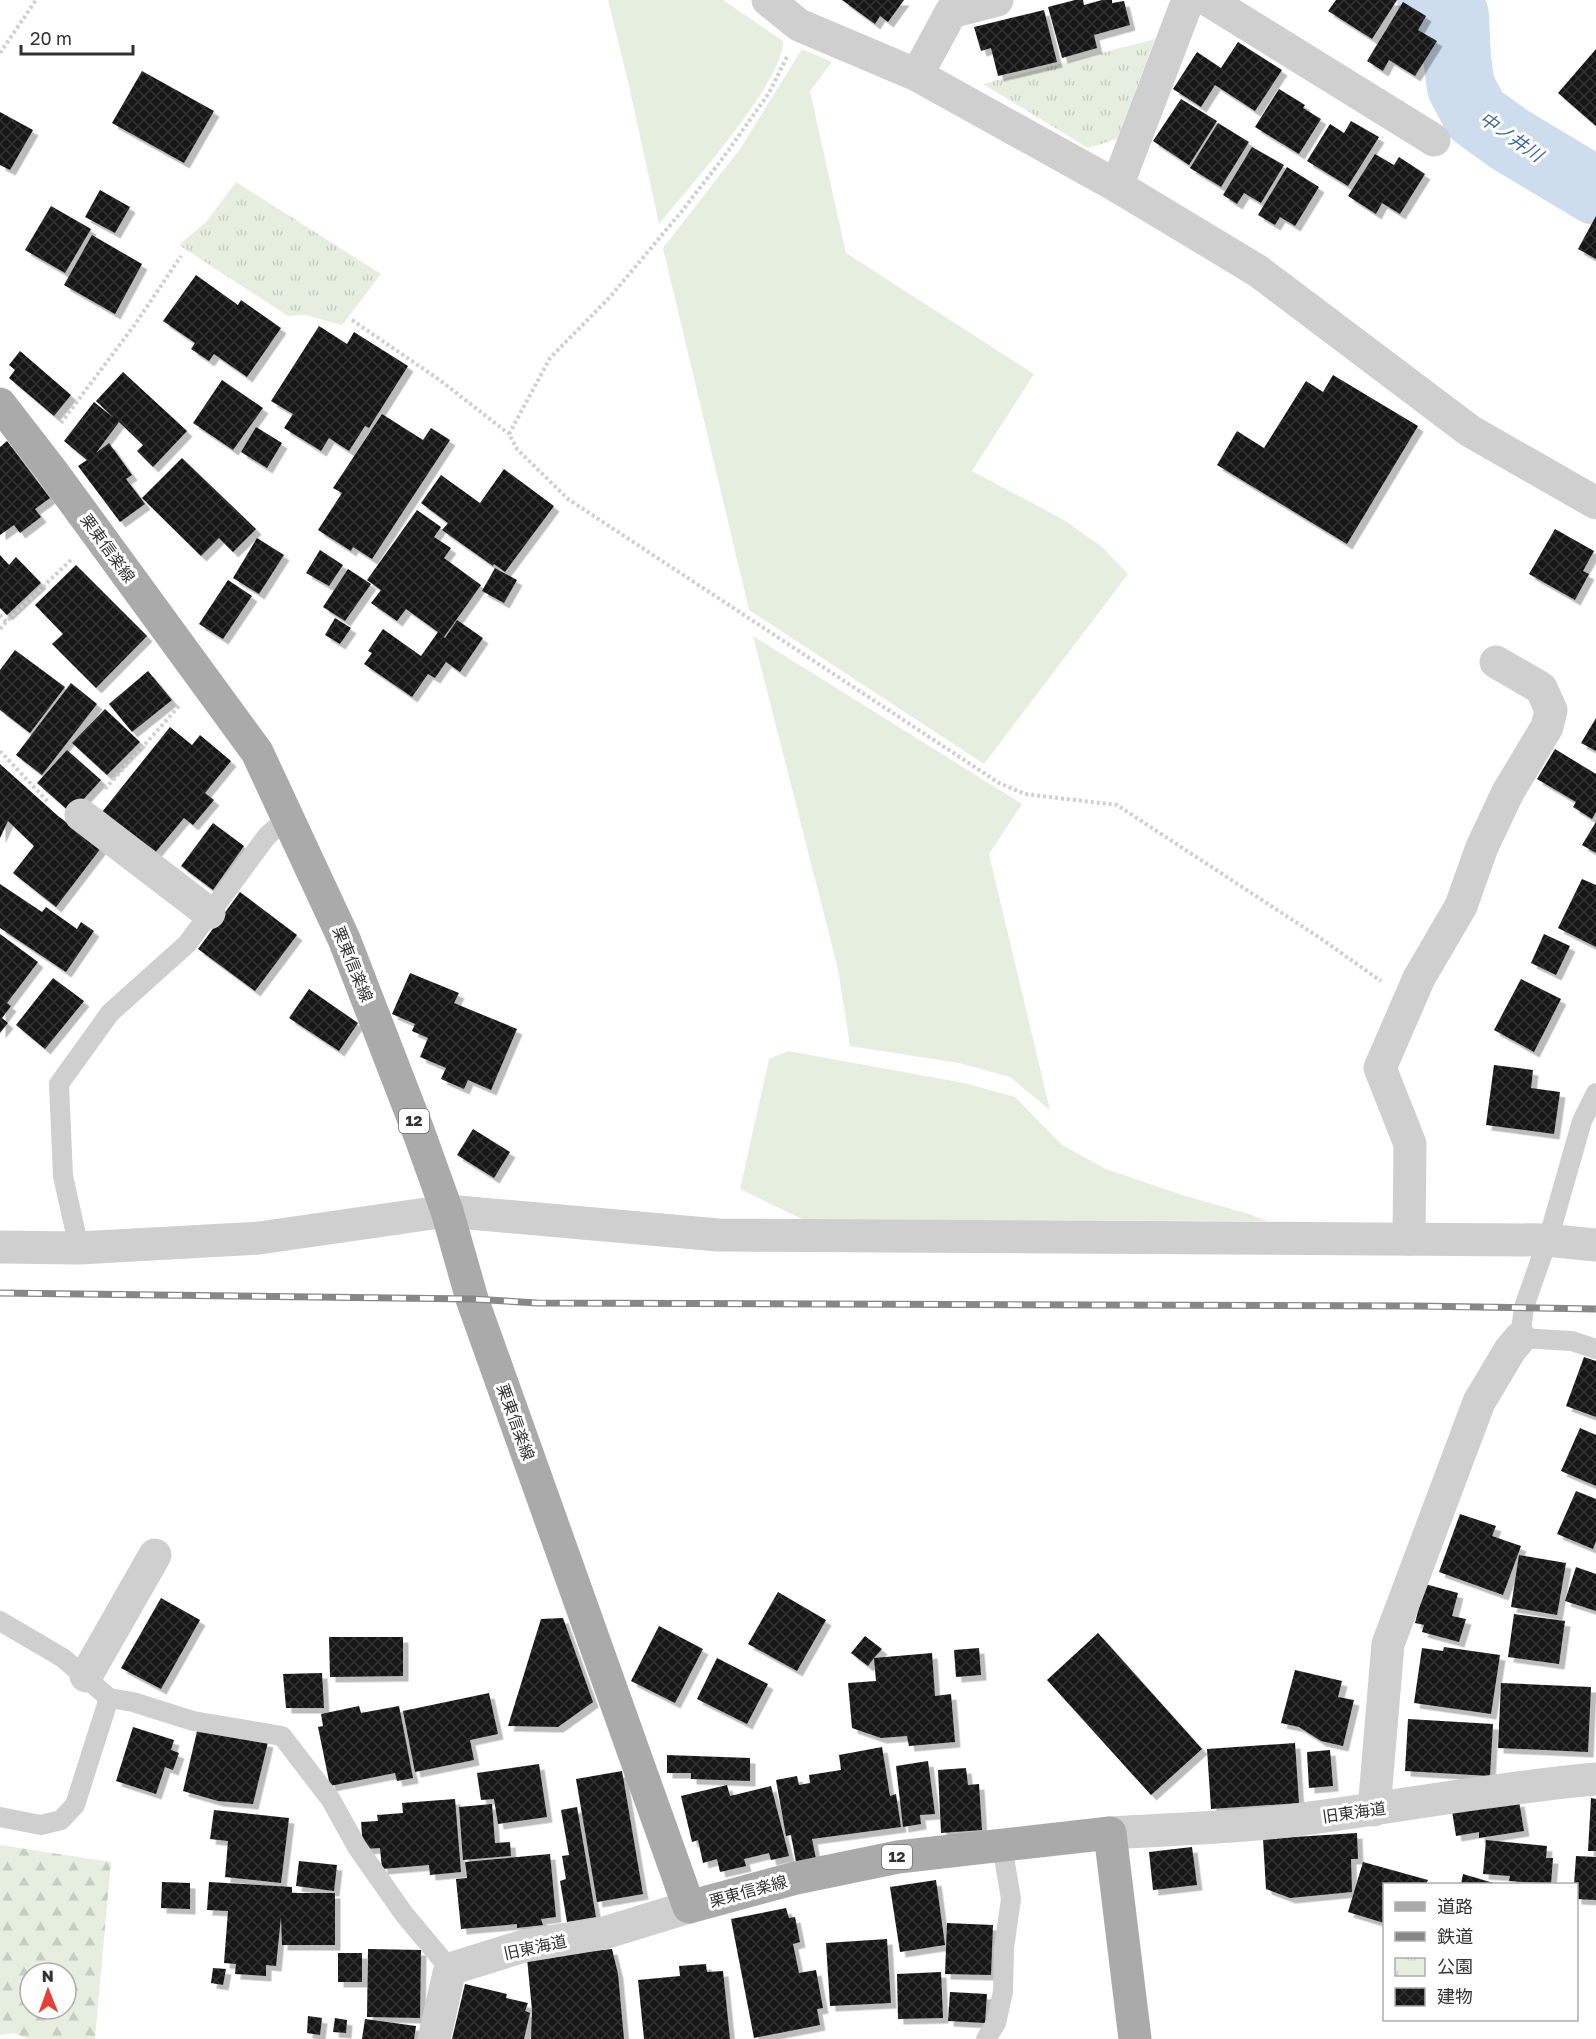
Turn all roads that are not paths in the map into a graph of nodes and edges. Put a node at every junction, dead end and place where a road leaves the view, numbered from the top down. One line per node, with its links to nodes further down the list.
1 (768, 0): 5 (street)
2 (997, 0): 5 (street)
3 (1188, 0): 7 (street)
4 (1208, 0): 6 (street)
5 (917, 75): 7 (street)
6 (1434, 140)
7 (1117, 186): 9 (street)
8 (0, 404): 12 (main road, 栗東信楽線 / 12)
9 (1596, 503)
10 (1496, 662): 16 (street)
11 (81, 815): 13 (street)
12 (288, 818): 13 (lane); 15 (main road, 栗東信楽線 / 12)
13 (209, 913): 20 (lane)
14 (1596, 1093): 17 (lane)
15 (447, 1211): 16 (street); 20 (street); 31 (main road, 栗東信楽線 / 12)
16 (1409, 1239): 17 (street)
17 (1546, 1240): 18 (street); 21 (lane)
18 (1596, 1245)
19 (0, 1247): 20 (street)
20 (79, 1248)
21 (1520, 1338): 22 (lane); 27 (street)
22 (1596, 1349)
23 (155, 1555): 25 (street)
24 (0, 1621): 25 (lane)
25 (97, 1687): 28 (lane); 32 (lane)
26 (1596, 1779): 27 (street, 旧東海道)
27 (1374, 1810): 29 (street, 旧東海道)
28 (0, 1817)
29 (1110, 1833): 30 (main road, 栗東信楽線 / 12); 35 (main road)
30 (1002, 1845): 31 (main road, 栗東信楽線 / 12); 34 (lane)
31 (689, 1907): 32 (street, 旧東海道)
32 (450, 1969): 33 (street)
33 (434, 2039)
34 (986, 2039)
35 (1135, 2039)

